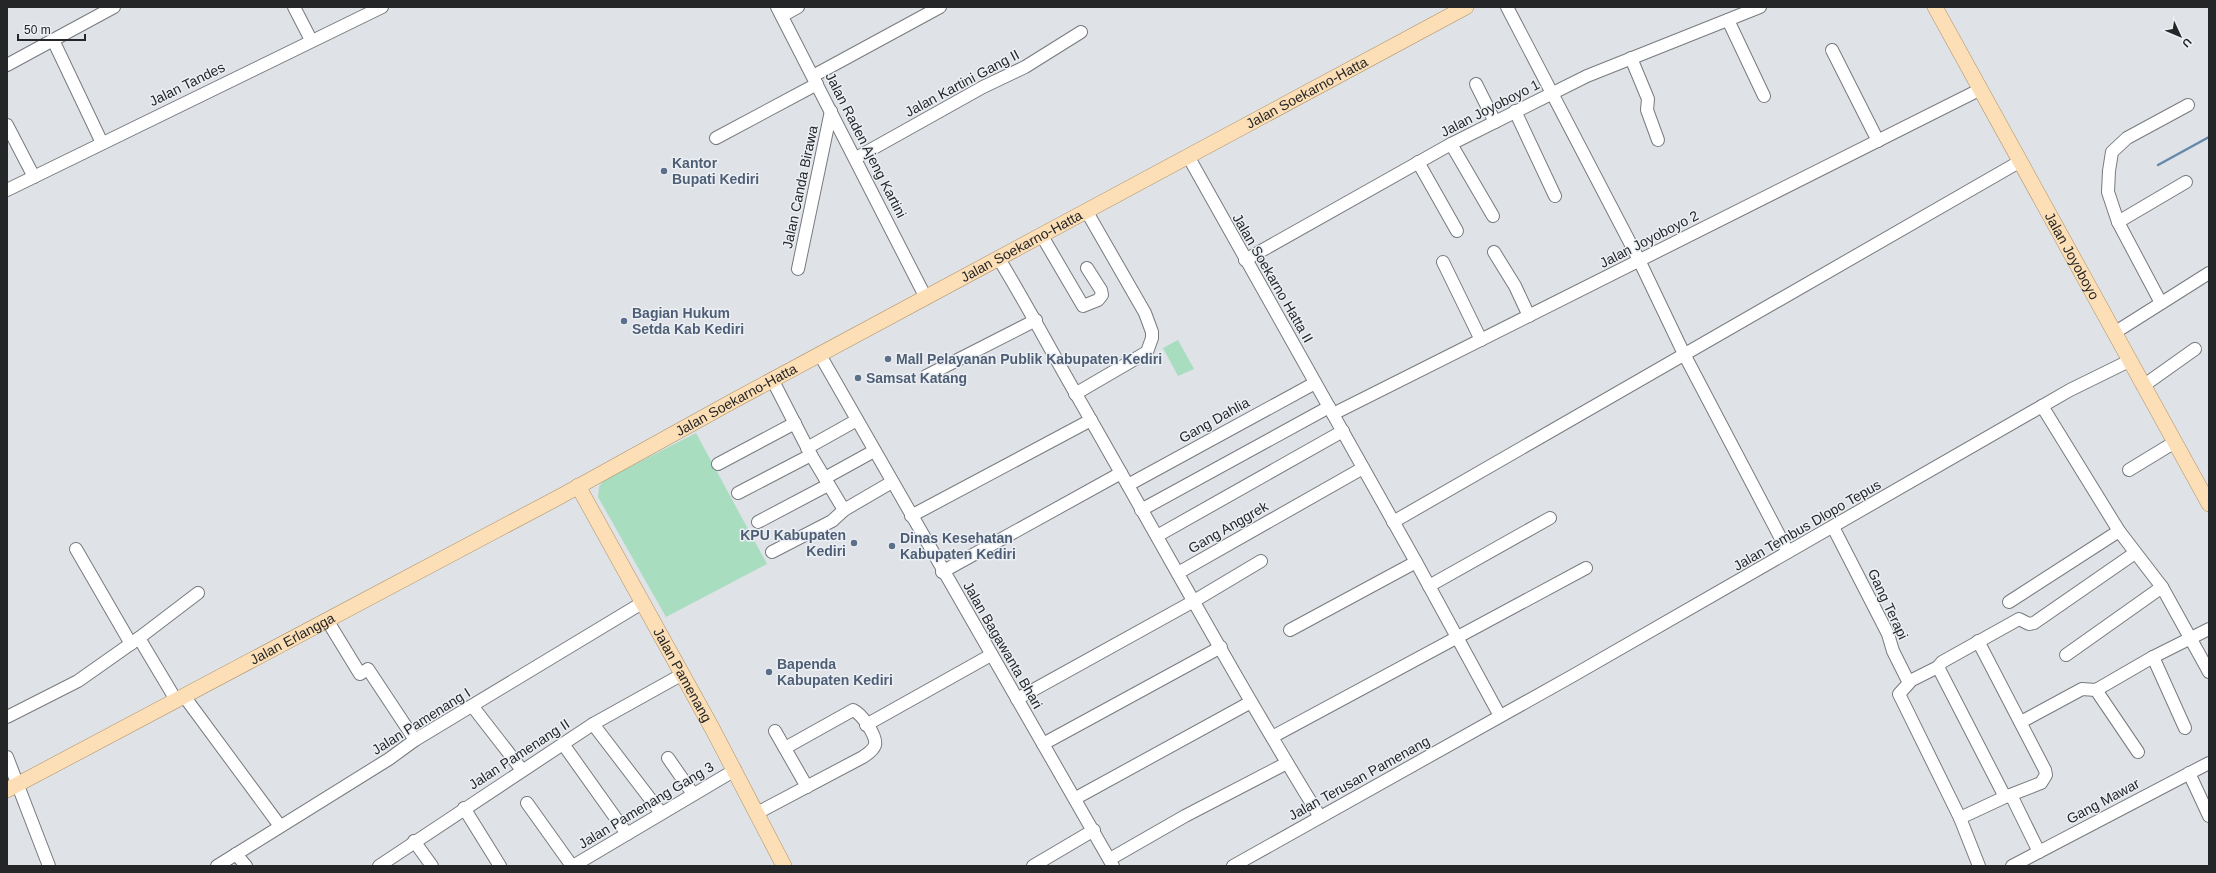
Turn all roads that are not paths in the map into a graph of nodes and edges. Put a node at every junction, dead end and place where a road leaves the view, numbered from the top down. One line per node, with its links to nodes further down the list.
1 (114, 7): 13 (street)
2 (294, 7): 14 (street)
3 (382, 7): 14 (street, Jalan Tandes)
4 (798, 7): 10 (street)
5 (940, 7): 18 (street)
6 (1466, 7): 33 (main road, Jalan Soekarno-Hatta)
7 (1507, 7): 21 (street)
8 (1760, 7): 11 (street, Jalan Joyoboyo 1)
9 (1935, 7): 20 (main road, Jalan Joyoboyo)
10 (780, 12): 18 (street, Jalan Raden Ajeng Kartini)
11 (1728, 20): 16 (street, Jalan Joyoboyo 1); 22 (street)
12 (1081, 32): 34 (street, Jalan Kartini Gang II)
13 (53, 40): 17 (street); 31 (street)
14 (311, 40): 31 (street, Jalan Tandes)
15 (1832, 50): 30 (street)
16 (1631, 58): 21 (street, Jalan Joyoboyo 1); 29 (street)
17 (7, 65)
18 (815, 80): 24 (street, Jalan Raden Ajeng Kartini); 28 (street)
19 (1476, 84): 26 (street)
20 (1979, 90): 30 (street, Jalan Joyoboyo 2); 36 (main road, Jalan Joyoboyo)
21 (1552, 93): 25 (street, Jalan Joyoboyo 1); 49 (street)
22 (1764, 96)
23 (2188, 105): 43 (street)
24 (831, 111): 34 (street, Jalan Raden Ajeng Kartini); 52 (street, Jalan Canda Birawa)
25 (1515, 111): 26 (street, Jalan Joyoboyo 1); 40 (street)
26 (1495, 122): 32 (street, Jalan Joyoboyo 1)
27 (7, 125): 37 (street)
28 (716, 138)
29 (1658, 140)
30 (1878, 141): 49 (street, Jalan Joyoboyo 2)
31 (102, 143): 37 (street, Jalan Tandes)
32 (1451, 144): 35 (street, Jalan Joyoboyo 1); 42 (street)
33 (1188, 156): 41 (main road, Jalan Soekarno-Hatta); 48 (street, Jalan Soekarno Hatta II)
34 (856, 158): 54 (street, Jalan Raden Ajeng Kartini)
35 (1418, 162): 44 (street); 48 (street, Jalan Joyoboyo 1)
36 (2019, 162): 58 (main road, Jalan Joyoboyo); 61 (street)
37 (34, 177): 39 (street, Jalan Tandes)
38 (2186, 182): 43 (street)
39 (7, 190)
40 (1555, 196)
41 (1087, 212): 45 (main road, Jalan Soekarno-Hatta); 68 (street)
42 (1493, 216)
43 (2118, 222): 55 (street)
44 (1457, 231)
45 (1042, 236): 47 (main road, Jalan Soekarno-Hatta); 51 (street)
46 (1494, 252): 56 (street)
47 (999, 259): 54 (main road, Jalan Soekarno-Hatta); 57 (street)
48 (1245, 260): 66 (street, Jalan Soekarno Hatta II)
49 (1639, 260): 56 (street, Jalan Joyoboyo 2); 61 (street)
50 (1443, 262): 59 (street)
51 (1087, 268)
52 (798, 270)
53 (2209, 273): 55 (street)
54 (926, 298): 62 (main road, Jalan Soekarno-Hatta)
55 (2162, 303): 58 (street)
56 (1529, 316): 59 (street, Jalan Joyoboyo 2)
57 (1036, 320): 64 (street); 68 (street)
58 (2114, 333): 63 (main road, Jalan Joyoboyo)
59 (1482, 340): 70 (street, Jalan Joyoboyo 2)
60 (2195, 349): 67 (street)
61 (1684, 354): 93 (street); 99 (street)
62 (820, 355): 65 (main road, Jalan Soekarno-Hatta); 71 (street, Jalan Bagawanta Bhari)
63 (2129, 361): 67 (main road, Jalan Joyoboyo); 69 (street, Jalan Tembus Dlopo Tepus)
64 (926, 376)
65 (772, 380): 73 (street); 85 (main road, Jalan Soekarno-Hatta)
66 (1315, 383): 70 (street, Jalan Soekarno Hatta II); 84 (street, Gang Dahlia)
67 (2143, 386): 75 (main road, Jalan Joyoboyo)
68 (1075, 394): 72 (street)
69 (2042, 406): 94 (street, Jalan Tembus Dlopo Tepus); 95 (street)
70 (1331, 411): 74 (street, Jalan Soekarno Hatta II); 89 (street, Jalan Joyoboyo 2)
71 (857, 420): 76 (street, Jalan Bagawanta Bhari); 77 (street)
72 (1091, 420): 81 (street); 90 (street)
73 (795, 423): 77 (street); 78 (street)
74 (1342, 431): 79 (street, Jalan Soekarno Hatta II); 96 (street)
75 (2175, 442): 80 (street); 87 (main road, Jalan Joyoboyo)
76 (874, 450): 82 (street); 83 (street, Jalan Bagawanta Bhari)
77 (809, 451): 82 (street); 86 (street)
78 (718, 464)
79 (1363, 468): 93 (street, Jalan Soekarno Hatta II); 105 (street, Gang Anggrek)
80 (2129, 470)
81 (1121, 473): 84 (street); 104 (street)
82 (826, 481): 88 (street); 92 (street)
83 (892, 482): 88 (street); 90 (street, Jalan Bagawanta Bhari)
84 (1128, 485): 89 (street)
85 (578, 486): 111 (main road, Jalan Pamenang); 112 (main road, Jalan Erlangga)
86 (738, 493)
87 (2209, 504)
88 (844, 510): 98 (street)
89 (1141, 510): 96 (street)
90 (911, 516): 104 (street, Jalan Bagawanta Bhari)
91 (1550, 518): 106 (street)
92 (758, 522)
93 (1393, 522): 102 (street, Jalan Soekarno Hatta II)
94 (1833, 527): 99 (street, Jalan Tembus Dlopo Tepus); 126 (street, Gang Terapi)
95 (2120, 531): 100 (street); 110 (street)
96 (1156, 536): 105 (street)
97 (76, 550): 117 (street)
98 (772, 552)
99 (1788, 552): 132 (street, Jalan Tembus Dlopo Tepus)
100 (2135, 553): 107 (street); 118 (street)
101 (1261, 561): 109 (street)
102 (1416, 562): 106 (street, Jalan Soekarno Hatta II); 114 (street)
103 (1586, 568): 115 (street)
104 (942, 572): 120 (street, Jalan Bagawanta Bhari)
105 (1178, 573): 109 (street)
106 (1429, 586): 115 (street, Jalan Soekarno Hatta II)
107 (2162, 587): 116 (street); 121 (street)
108 (198, 593): 117 (street)
109 (1194, 601): 119 (street); 129 (street)
110 (2009, 602)
111 (642, 604): 125 (main road, Jalan Pamenang); 131 (street, Jalan Pamenang I)
112 (327, 620): 128 (main road, Jalan Erlangga); 140 (street)
113 (2209, 629): 116 (street)
114 (1290, 630)
115 (1457, 637): 132 (street, Jalan Soekarno Hatta II); 139 (street)
116 (2192, 638): 122 (street); 124 (street)
117 (135, 641): 128 (street); 133 (street)
118 (1978, 641): 123 (street); 134 (street)
119 (1221, 646): 130 (street); 142 (street)
120 (991, 655): 129 (street, Jalan Bagawanta Bhari); 136 (street)
121 (2066, 655)
122 (2152, 657): 127 (street); 137 (street)
123 (1938, 667): 126 (street); 155 (street)
124 (2209, 672)
125 (681, 675): 135 (street, Jalan Pamenang II); 150 (main road, Jalan Pamenang)
126 (1908, 682): 163 (street)
127 (2096, 690): 134 (street); 144 (street)
128 (180, 698): 153 (main road, Jalan Erlangga); 164 (street)
129 (1017, 699): 142 (street, Jalan Bagawanta Bhari)
130 (1251, 702): 139 (street); 156 (street)
131 (473, 707): 140 (street, Jalan Pamenang I); 149 (street)
132 (1500, 716): 162 (street, Jalan Terusan Pamenang)
133 (7, 717)
134 (2021, 722): 155 (street)
135 (593, 724): 141 (street, Jalan Pamenang II); 159 (street)
136 (866, 724): 143 (street); 152 (street)
137 (2185, 728)
138 (775, 731): 143 (street)
139 (1272, 737): 147 (street)
140 (415, 740): 164 (street, Jalan Pamenang I)
141 (563, 744): 149 (street, Jalan Pamenang II); 166 (street)
142 (1043, 744): 156 (street, Jalan Bagawanta Bhari)
143 (785, 748): 152 (street)
144 (2138, 752)
145 (7, 757): 153 (street)
146 (668, 758): 154 (street)
147 (1287, 763): 162 (street); 170 (street)
148 (2209, 763): 151 (street, Gang Mawar)
149 (522, 770): 158 (street, Jalan Pamenang II)
150 (735, 770): 154 (street, Jalan Pamenang Gang 3); 160 (main road, Jalan Pamenang)
151 (2189, 773): 161 (street); 168 (street, Gang Mawar)
152 (807, 786): 160 (street)
153 (13, 787): 171 (street)
154 (693, 794): 159 (street, Jalan Pamenang Gang 3)
155 (2008, 796): 163 (street); 168 (street)
156 (1076, 798): 165 (street, Jalan Bagawanta Bhari)
157 (527, 803): 177 (street)
158 (464, 808): 167 (street, Jalan Pamenang II); 176 (street)
159 (661, 813): 166 (street, Jalan Pamenang Gang 3)
160 (757, 813): 178 (main road, Jalan Pamenang)
161 (2209, 816)
162 (1320, 817): 180 (street, Jalan Terusan Pamenang)
163 (1960, 818): 181 (street)
164 (280, 826): 169 (street, Jalan Pamenang I)
165 (1094, 830): 170 (street, Jalan Bagawanta Bhari); 179 (street)
166 (627, 834): 177 (street, Jalan Pamenang Gang 3)
167 (414, 841): 174 (street, Jalan Pamenang II); 175 (street)
168 (2039, 852): 182 (street, Gang Mawar)
169 (236, 854): 172 (street, Jalan Pamenang I); 173 (street)
170 (1112, 863)
171 (49, 866)
172 (217, 866)
173 (246, 866)
174 (379, 866)
175 (432, 866)
176 (500, 866)
177 (572, 866)
178 (784, 866)
179 (1033, 866)
180 (1233, 866)
181 (1978, 866)
182 (2012, 866)

